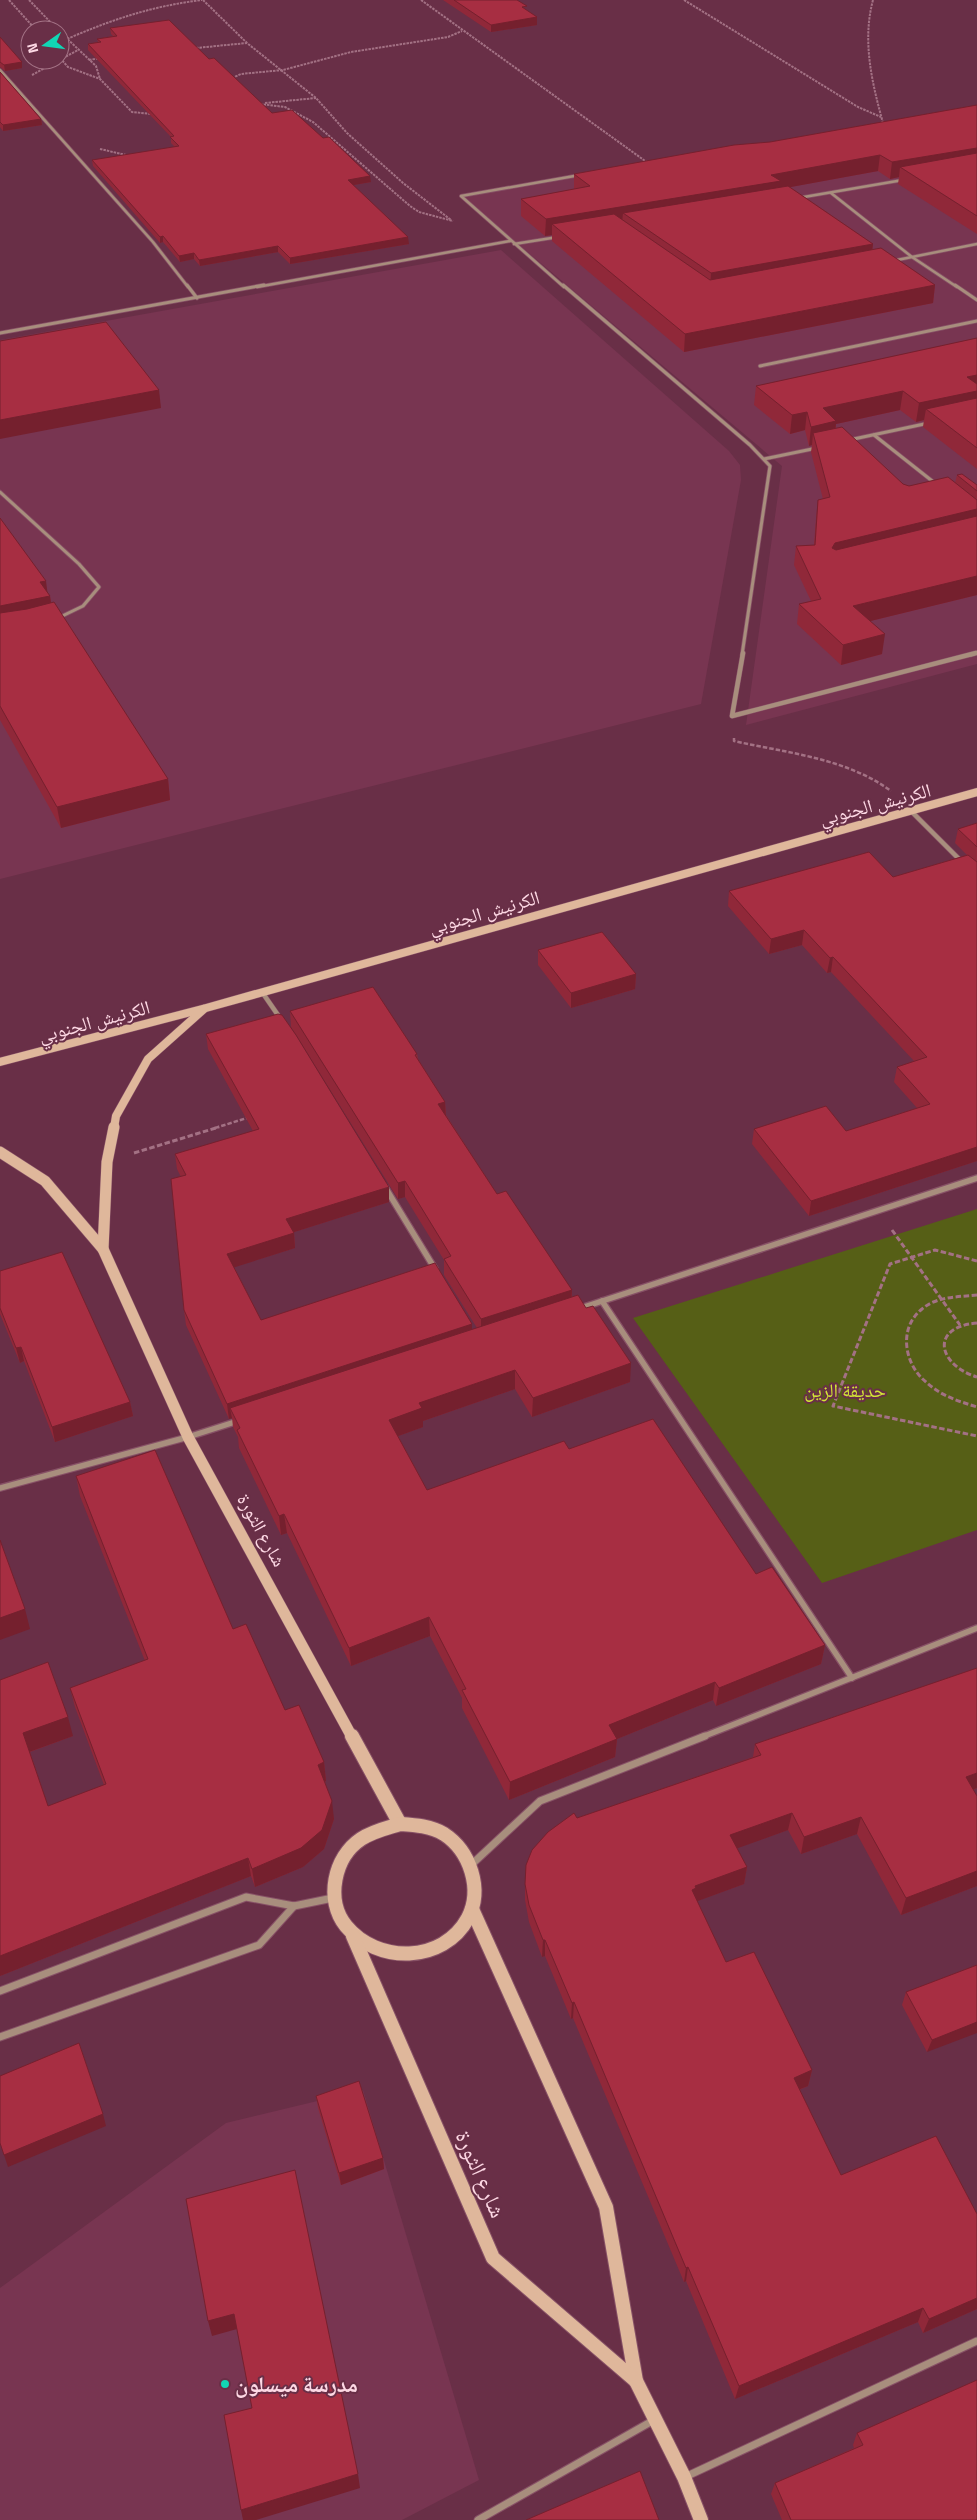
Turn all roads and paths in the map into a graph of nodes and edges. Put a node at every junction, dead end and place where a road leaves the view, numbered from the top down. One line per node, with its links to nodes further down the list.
1 (9, 0): 7 (path)
2 (29, 0): 8 (path)
3 (202, 0): 10 (path); 12 (path)
4 (421, 0): 9 (path)
5 (684, 0): 27 (path)
6 (873, 0): 27 (path)
7 (27, 20)
8 (48, 20)
9 (462, 31): 21 (path); 31 (path)
10 (70, 38)
11 (70, 42): 14 (path)
12 (247, 43): 13 (path); 21 (path)
13 (192, 48)
14 (78, 50): 15 (path); 17 (path)
15 (70, 54)
16 (107, 56): 17 (path)
17 (89, 60): 23 (path)
18 (70, 68): 23 (path)
19 (0, 70): 24 (street)
20 (40, 70): 24 (path)
21 (283, 70): 22 (path); 25 (path)
22 (232, 78)
23 (100, 79): 26 (path)
24 (13, 84): 29 (street)
25 (316, 98): 25 (path)
26 (158, 114)
27 (881, 117): 28 (path)
28 (883, 123)
29 (63, 140): 30 (path); 41 (street)
30 (126, 155)
31 (648, 163)
32 (583, 175): 37 (street)
33 (909, 178): 34 (street)
34 (832, 193): 35 (street); 39 (street)
35 (791, 199)
36 (559, 237): 37 (street)
37 (512, 243): 41 (street); 50 (street)
38 (977, 244): 39 (street)
39 (912, 257): 40 (street); 42 (street)
40 (883, 262)
41 (197, 298): 44 (street)
42 (977, 300)
43 (977, 321): 45 (street)
44 (0, 333)
45 (760, 366)
46 (930, 422): 47 (street)
47 (874, 435): 48 (street); 51 (street)
48 (846, 441)
49 (819, 447): 50 (street)
50 (764, 460): 55 (street)
51 (940, 488)
52 (0, 492): 53 (street)
53 (54, 621)
54 (977, 653): 55 (street)
55 (732, 716): 57 (path)
56 (977, 792): 57 (main road, الكرنيش الجنوبي)
57 (911, 811): 58 (street); 59 (main road, الكرنيش الجنوبي)
58 (964, 863)
59 (262, 992): 60 (main road, الكرنيش الجنوبي); 61 (street)
60 (206, 1008): 62 (main road, الكرنيش الجنوبي); 65 (main road, شارع الثورة)
61 (284, 1024)
62 (0, 1062)
63 (254, 1116): 65 (path)
64 (0, 1152): 69 (main road, شارع الثورة)
65 (107, 1162): 69 (main road, شارع الثورة)
66 (977, 1178): 68 (street)
67 (383, 1184): 72 (street)
68 (878, 1211): 70 (path); 75 (street)
69 (103, 1249): 83 (main road, شارع الثورة)
70 (911, 1258): 71 (path); 74 (path); 82 (path)
71 (977, 1261)
72 (439, 1275)
73 (977, 1295): 74 (path)
74 (941, 1298): 78 (path); 80 (path)
75 (602, 1301): 76 (street); 86 (street)
76 (573, 1310)
77 (977, 1323): 78 (path)
78 (960, 1325): 79 (path)
79 (977, 1377)
80 (977, 1407)
81 (244, 1418): 83 (street)
82 (977, 1436)
83 (188, 1437): 84 (street); 87 (main road, شارع الثورة)
84 (0, 1488)
85 (977, 1628): 86 (street)
86 (852, 1678): 88 (street)
87 (400, 1824): 88 (main road); 89 (main road)
88 (471, 1865): 91 (main road)
89 (334, 1898): 90 (street); 92 (main road)
90 (294, 1906): 93 (street); 94 (street)
91 (472, 1909): 92 (main road); 96 (main road, شارع الثورة)
92 (353, 1936): 96 (main road, شارع الثورة)
93 (0, 1991)
94 (0, 2038)
95 (977, 2341): 98 (street)
96 (636, 2381): 97 (main road, شارع الثورة)
97 (655, 2420): 98 (main road, شارع الثورة); 99 (street)
98 (684, 2477): 100 (main road, شارع الثورة)
99 (478, 2520)
100 (701, 2520)

